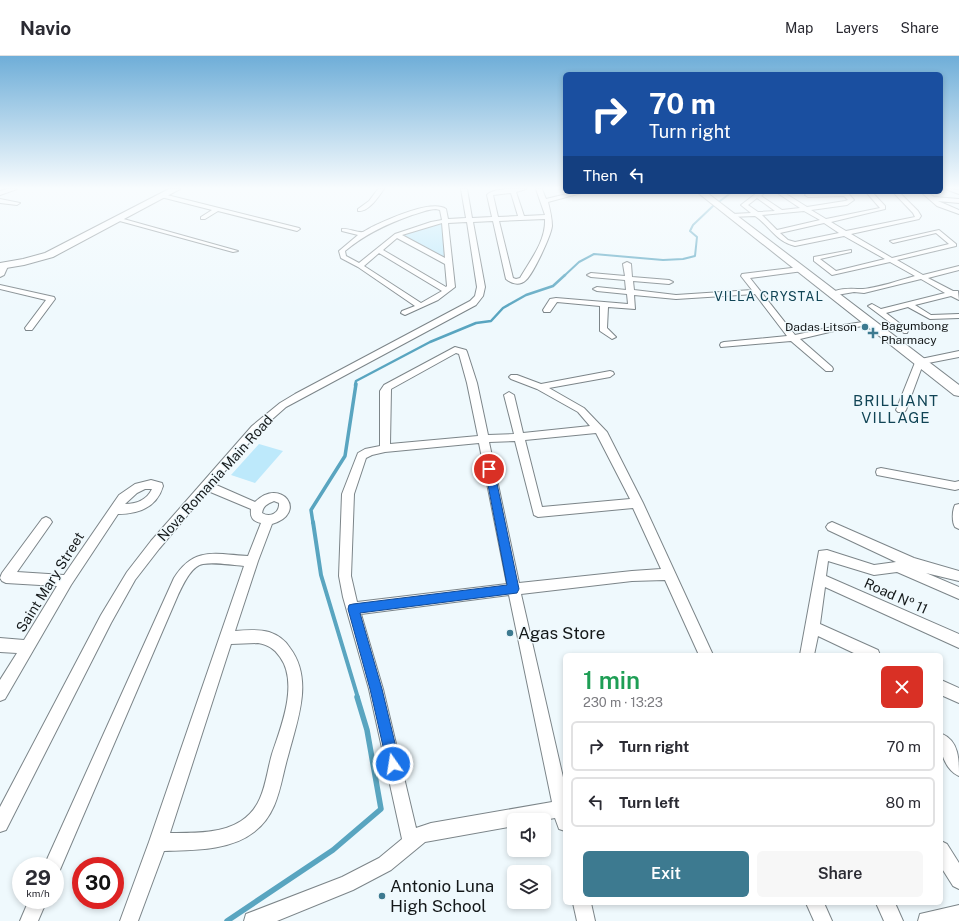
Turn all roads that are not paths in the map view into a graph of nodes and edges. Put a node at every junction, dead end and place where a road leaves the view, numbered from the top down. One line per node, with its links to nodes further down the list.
1 (98, 229): 26 (main road)
2 (156, 229): 20 (street)
3 (371, 229): 17 (street)
4 (414, 229): 18 (street)
5 (447, 229): 24 (street)
6 (471, 229): 71 (street, Nova Romania Main Road)
7 (499, 229): 8 (street)
8 (547, 229)
9 (749, 229): 28 (main road)
10 (773, 229): 15 (street)
11 (787, 229): 15 (street)
12 (839, 229): 16 (street)
13 (862, 229): 16 (street)
14 (344, 230): 17 (street)
15 (775, 232): 16 (street)
16 (845, 233): 23 (street)
17 (362, 234): 27 (street)
18 (397, 235): 19 (street); 24 (street)
19 (380, 250): 27 (street); 37 (street)
20 (234, 251)
21 (849, 251): 23 (street)
22 (915, 254): 22 (street); 23 (street)
23 (891, 260): 32 (street)
24 (450, 264): 37 (street)
25 (627, 264): 33 (street)
26 (2, 266): 30 (street)
27 (360, 266): 44 (street)
28 (800, 268): 39 (street); 41 (main road)
29 (959, 268): 32 (street)
30 (0, 275)
31 (591, 275): 33 (street)
32 (921, 277): 40 (street); 41 (street)
33 (630, 278): 34 (street); 38 (street)
34 (670, 282)
35 (0, 287): 51 (street)
36 (597, 289): 38 (street)
37 (447, 291): 44 (street)
38 (631, 292): 39 (street); 42 (street)
39 (757, 292): 54 (street)
40 (957, 295): 43 (street)
41 (837, 297): 50 (main road)
42 (604, 305): 46 (street); 53 (street)
43 (909, 305): 47 (street); 49 (street)
44 (420, 306): 48 (street)
45 (872, 306): 47 (street)
46 (547, 310)
47 (880, 312): 52 (street)
48 (405, 313)
49 (959, 316)
50 (869, 323): 54 (street); 57 (main road)
51 (29, 328)
52 (904, 331)
53 (612, 337)
54 (793, 338): 55 (street); 58 (street)
55 (724, 345)
56 (959, 354): 57 (street)
57 (919, 362): 62 (main road); 64 (street)
58 (829, 369)
59 (610, 374): 61 (street)
60 (514, 377): 61 (street)
61 (540, 387): 65 (street)
62 (959, 392)
63 (509, 395): 66 (street)
64 (901, 410)
65 (597, 429): 66 (street); 72 (street)
66 (518, 437): 67 (street); 72 (street)
67 (483, 439): 68 (street); 68 (street); 85 (street)
68 (385, 448): 87 (street)
69 (881, 472): 70 (street)
70 (959, 485)
71 (207, 486): 73 (street); 105 (street, Nova Romania Main Road)
72 (637, 503): 81 (street)
73 (257, 507): 76 (street); 76 (street)
74 (959, 508): 78 (street)
75 (115, 509): 84 (street, Saint Mary Street)
76 (268, 520): 80 (street)
77 (46, 522): 84 (street)
78 (959, 524)
79 (832, 527): 82 (street)
80 (252, 561): 89 (street); 109 (street)
81 (670, 574): 85 (street); 93 (street)
82 (959, 576)
83 (820, 579): 86 (street); 88 (street); 90 (street, Road № 11)
84 (68, 581): 92 (street, Saint Mary Street)
85 (514, 589): 87 (street); 103 (street)
86 (959, 593)
87 (353, 609): 107 (street)
88 (813, 626): 94 (street); 95 (street)
89 (226, 638): 106 (street); 106 (street)
90 (959, 641)
91 (0, 645): 92 (street)
92 (28, 647): 97 (street, Saint Mary Street)
93 (705, 653)
94 (807, 653)
95 (869, 653)
96 (943, 688): 98 (street)
97 (0, 694)
98 (959, 696)
99 (943, 743): 101 (street)
100 (943, 744): 102 (street)
101 (959, 751)
102 (959, 768)
103 (563, 809)
104 (563, 813): 107 (street)
105 (0, 824)
106 (158, 842): 117 (street)
107 (411, 842): 118 (street)
108 (943, 853): 110 (street)
109 (57, 857)
110 (959, 880)
111 (582, 905): 119 (street)
112 (816, 905): 120 (street)
113 (886, 905): 121 (street)
114 (34, 909): 116 (street)
115 (959, 914): 122 (street)
116 (29, 921)
117 (129, 921)
118 (253, 921)
119 (586, 921)
120 (822, 921)
121 (894, 921)
122 (927, 921)

